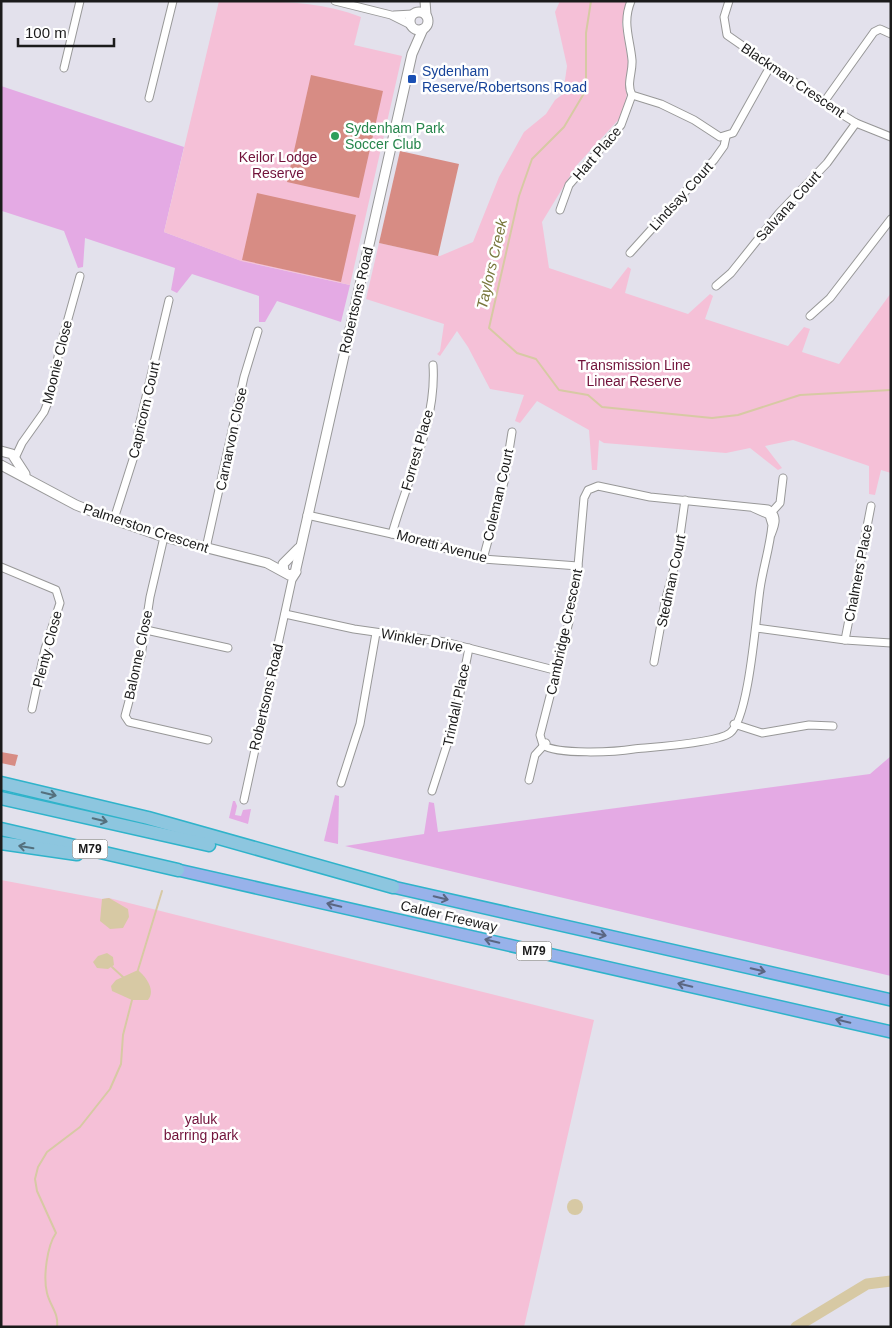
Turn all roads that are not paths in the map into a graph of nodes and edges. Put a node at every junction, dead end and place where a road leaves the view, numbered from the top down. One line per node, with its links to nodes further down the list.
1 (80, 1): 16 (street)
2 (173, 1): 18 (street)
3 (335, 1): 9 (street)
4 (421, 1): 8 (street)
5 (426, 1): 10 (street)
6 (631, 1): 17 (street)
7 (729, 1): 15 (street, Blackman Crescent)
8 (414, 13): 9 (street); 10 (street); 11 (street)
9 (391, 15): 11 (street)
10 (426, 15): 12 (street)
11 (411, 25): 12 (street); 14 (street, Robertsons Road)
12 (423, 29): 14 (street, Robertsons Road)
13 (891, 34): 19 (street)
14 (412, 54): 38 (street, Robertsons Road)
15 (771, 65): 19 (street, Blackman Crescent); 21 (street, Lindsay Court)
16 (64, 68)
17 (632, 95): 21 (street); 23 (street, Hart Place)
18 (149, 98)
19 (824, 102): 20 (street, Blackman Crescent)
20 (856, 123): 22 (street, Blackman Crescent); 27 (street, Salvana Court)
21 (726, 137): 25 (street, Lindsay Court)
22 (891, 137)
23 (560, 210)
24 (891, 219): 29 (street)
25 (630, 253)
26 (80, 276): 33 (street, Moonie Close)
27 (716, 286)
28 (169, 300): 39 (street, Capricorn Court)
29 (810, 316)
30 (258, 331): 43 (street, Carnarvon Close)
31 (433, 365): 40 (street, Forrest Place)
32 (512, 432): 44 (street, Coleman Court)
33 (6, 460): 39 (street, Palmerston Crescent)
34 (783, 478): 37 (street)
35 (685, 500): 37 (street, Cambridge Crescent); 45 (street, Cambridge Crescent); 58 (street, Stedman Court)
36 (872, 506): 54 (street, Chalmers Place)
37 (771, 514): 51 (street)
38 (308, 515): 40 (street, Moretti Avenue); 42 (street, Robertsons Road)
39 (114, 519): 41 (street, Palmerston Crescent)
40 (392, 534): 44 (street, Moretti Avenue)
41 (164, 537): 43 (street, Palmerston Crescent); 52 (street, Balonne Close)
42 (300, 545): 47 (street, Robertsons Road); 48 (street, Robertsons Road)
43 (206, 548): 47 (street, Palmerston Crescent)
44 (483, 558): 45 (street, Moretti Avenue)
45 (578, 566): 59 (street, Cambridge Crescent)
46 (1, 567): 60 (street, Plenty Close)
47 (286, 567): 48 (street, Palmerston Crescent); 48 (street); 49 (street)
48 (297, 568): 49 (street, Robertsons Road)
49 (290, 593): 50 (street, Robertsons Road)
50 (285, 614): 53 (street, Winkler Drive); 70 (street, Robertsons Road)
51 (756, 628): 54 (street); 61 (street)
52 (146, 630): 56 (street); 63 (street, Balonne Close)
53 (376, 632): 57 (street, Winkler Drive); 67 (street)
54 (844, 640): 55 (street)
55 (891, 643)
56 (228, 648)
57 (469, 648): 59 (street, Winkler Drive); 68 (street, Trindall Place)
58 (654, 662)
59 (558, 671): 64 (street, Cambridge Crescent)
60 (32, 709)
61 (735, 725): 62 (street); 64 (street)
62 (833, 726)
63 (208, 740)
64 (545, 744): 65 (street)
65 (529, 780)
66 (1, 783): 74 (highway, one-way to 74)
67 (341, 783)
68 (432, 791)
69 (1, 798): 74 (highway, Calder Freeway / M79, one-way to 74)
70 (244, 800)
71 (1, 829): 73 (highway, Calder Freeway / M79)
72 (1, 843): 73 (highway, one-way to 72)
73 (178, 870): 76 (highway, Calder Freeway / M79, one-way to 73)
74 (393, 887): 75 (highway, Calder Freeway / M79, one-way to 75)
75 (891, 1000)
76 (891, 1032)

